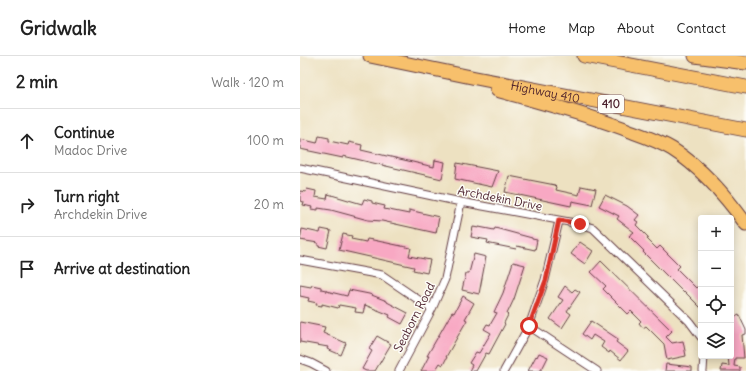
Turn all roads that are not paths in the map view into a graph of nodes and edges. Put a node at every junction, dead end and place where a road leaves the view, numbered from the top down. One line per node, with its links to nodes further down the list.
1 (370, 56): 5 (highway, Highway 410 / 410)
2 (584, 56): 6 (highway)
3 (695, 56): 4 (highway)
4 (746, 63)
5 (476, 78): 7 (highway, Highway 410 / 410); 11 (highway)
6 (746, 87)
7 (746, 130)
8 (300, 168): 9 (street, Archdekin Drive)
9 (461, 202): 10 (street, Archdekin Drive); 13 (street, Seaborn Road)
10 (559, 220): 14 (street); 15 (street, Archdekin Drive)
11 (746, 224)
12 (300, 260): 13 (street)
13 (432, 309): 19 (street, Seaborn Road)
14 (529, 326): 20 (street); 21 (street)
15 (698, 333)
16 (300, 359): 18 (street)
17 (704, 359): 22 (street)
18 (326, 371)
19 (399, 371)
20 (504, 371)
21 (597, 371)
22 (703, 371)

